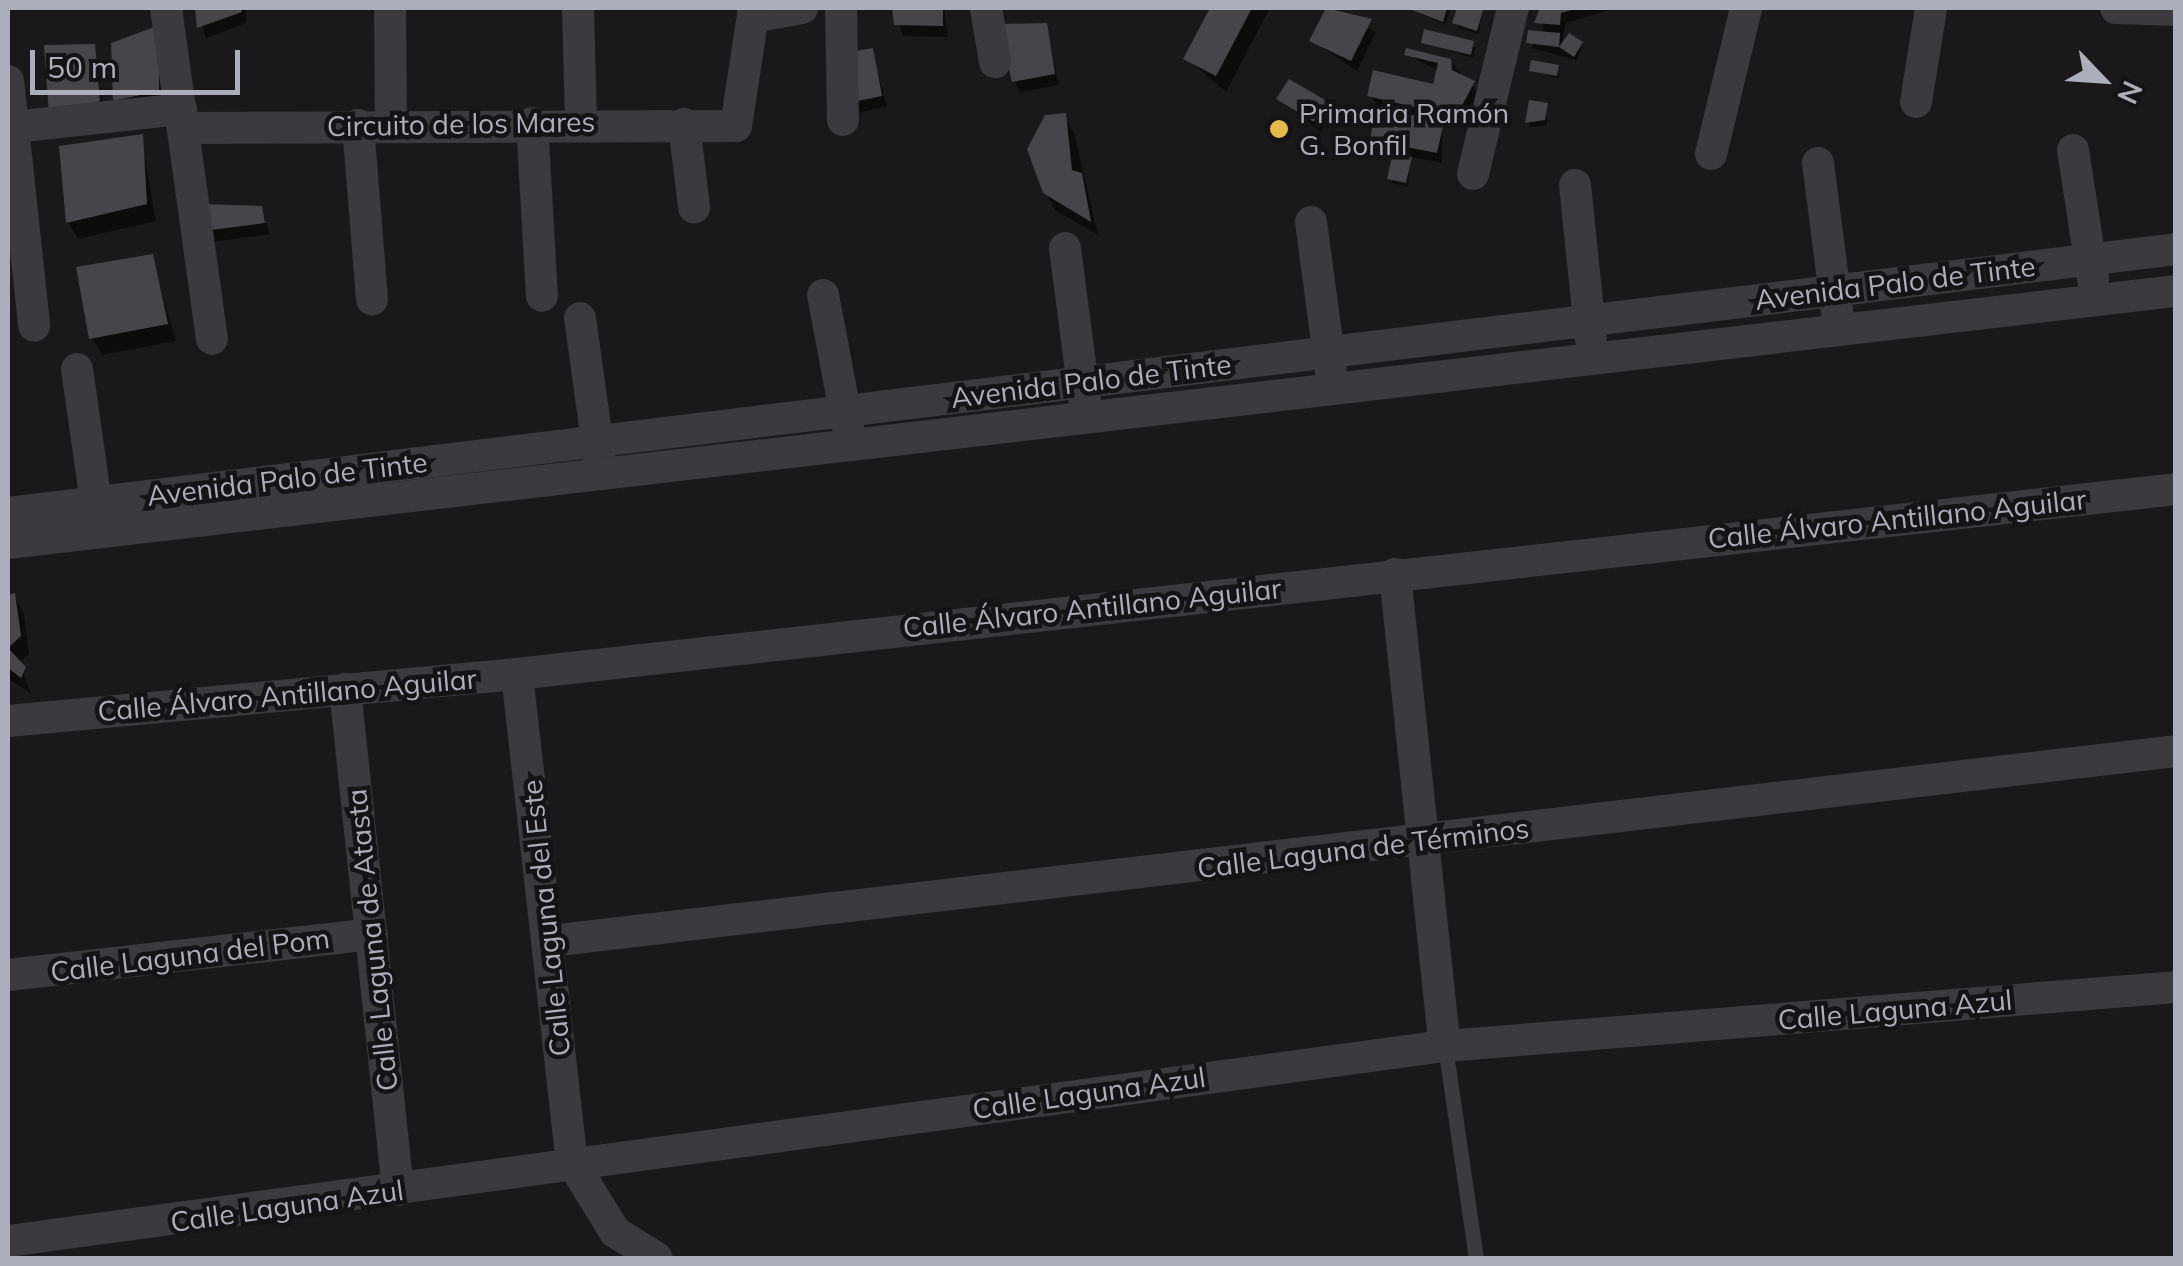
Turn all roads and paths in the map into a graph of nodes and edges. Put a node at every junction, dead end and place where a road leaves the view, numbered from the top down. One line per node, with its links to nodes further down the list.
1 (166, 8): 16 (street)
2 (390, 8): 21 (street)
3 (578, 8): 18 (street)
4 (802, 8): 12 (street)
5 (841, 8): 17 (street)
6 (986, 8): 13 (street)
7 (1513, 8): 26 (street)
8 (1746, 8): 24 (street)
9 (1931, 8): 15 (street)
10 (2116, 8): 11 (street)
11 (2176, 10)
12 (753, 12): 20 (street, Circuito de los Mares)
13 (995, 62)
14 (8, 80): 22 (street)
15 (1916, 102)
16 (184, 119): 21 (street, Circuito de los Mares); 22 (street, Circuito de los Mares); 43 (street)
17 (843, 120)
18 (581, 122): 19 (street, Circuito de los Mares); 20 (street, Circuito de los Mares)
19 (532, 123): 21 (street, Circuito de los Mares); 36 (street)
20 (684, 124): 28 (street)
21 (375, 125): 37 (street)
22 (14, 127): 41 (street)
23 (2073, 150): 32 (street)
24 (1711, 154)
25 (1818, 163): 33 (street)
26 (1473, 174)
27 (1575, 185): 40 (street)
28 (694, 207)
29 (1311, 222): 44 (street)
30 (1065, 248): 47 (street)
31 (2176, 249): 32 (street, Avenida Palo de Tinte)
32 (2090, 259): 33 (street, Avenida Palo de Tinte); 38 (street)
33 (1834, 290): 40 (street, Avenida Palo de Tinte); 42 (street)
34 (2176, 291): 38 (street, Avenida Palo de Tinte)
35 (823, 295): 49 (street)
36 (542, 296)
37 (372, 299)
38 (2096, 300): 42 (street, Avenida Palo de Tinte)
39 (580, 318): 51 (street)
40 (1588, 320): 44 (street, Avenida Palo de Tinte); 45 (street)
41 (34, 326)
42 (1840, 330): 45 (street, Avenida Palo de Tinte)
43 (212, 339)
44 (1328, 352): 47 (street, Avenida Palo de Tinte); 48 (street)
45 (1594, 359): 48 (street, Avenida Palo de Tinte)
46 (77, 369): 57 (street)
47 (1081, 382): 49 (street, Avenida Palo de Tinte); 50 (street)
48 (1333, 389): 50 (street, Avenida Palo de Tinte)
49 (845, 411): 51 (street, Avenida Palo de Tinte); 52 (street)
50 (1088, 417): 52 (street, Avenida Palo de Tinte)
51 (598, 441): 53 (street); 54 (street, Avenida Palo de Tinte)
52 (851, 445): 53 (street, Avenida Palo de Tinte)
53 (602, 474): 54 (street, Avenida Palo de Tinte)
54 (346, 488): 57 (street, Avenida Palo de Tinte)
55 (2176, 488): 59 (street, Calle Álvaro Antillano Aguilar)
56 (8, 513): 57 (street, Avenida Palo de Tinte)
57 (99, 518): 58 (street, Avenida Palo de Tinte)
58 (8, 543)
59 (1395, 574): 60 (street, Calle Álvaro Antillano Aguilar); 64 (street)
60 (517, 674): 61 (street, Calle Álvaro Antillano Aguilar); 66 (street, Calle Laguna del Este)
61 (345, 689): 62 (street, Calle Álvaro Antillano Aguilar); 65 (street, Calle Laguna de Atasta)
62 (8, 720)
63 (2176, 751): 64 (street, Calle Laguna de Términos)
64 (1425, 842): 66 (street, Calle Laguna de Términos); 69 (street)
65 (372, 934): 67 (street, Calle Laguna del Pom); 71 (street, Calle Laguna de Atasta)
66 (550, 941): 70 (street, Calle Laguna del Este)
67 (8, 975)
68 (2176, 986): 69 (street, Calle Laguna Azul)
69 (1446, 1046): 70 (street, Calle Laguna Azul); 75 (lane)
70 (572, 1162): 71 (street, Calle Laguna Azul); 74 (street)
71 (398, 1190): 73 (street, Calle Laguna Azul)
72 (8, 1241): 73 (street, Calle Laguna Azul)
73 (125, 1243)
74 (657, 1258)
75 (1476, 1258)

